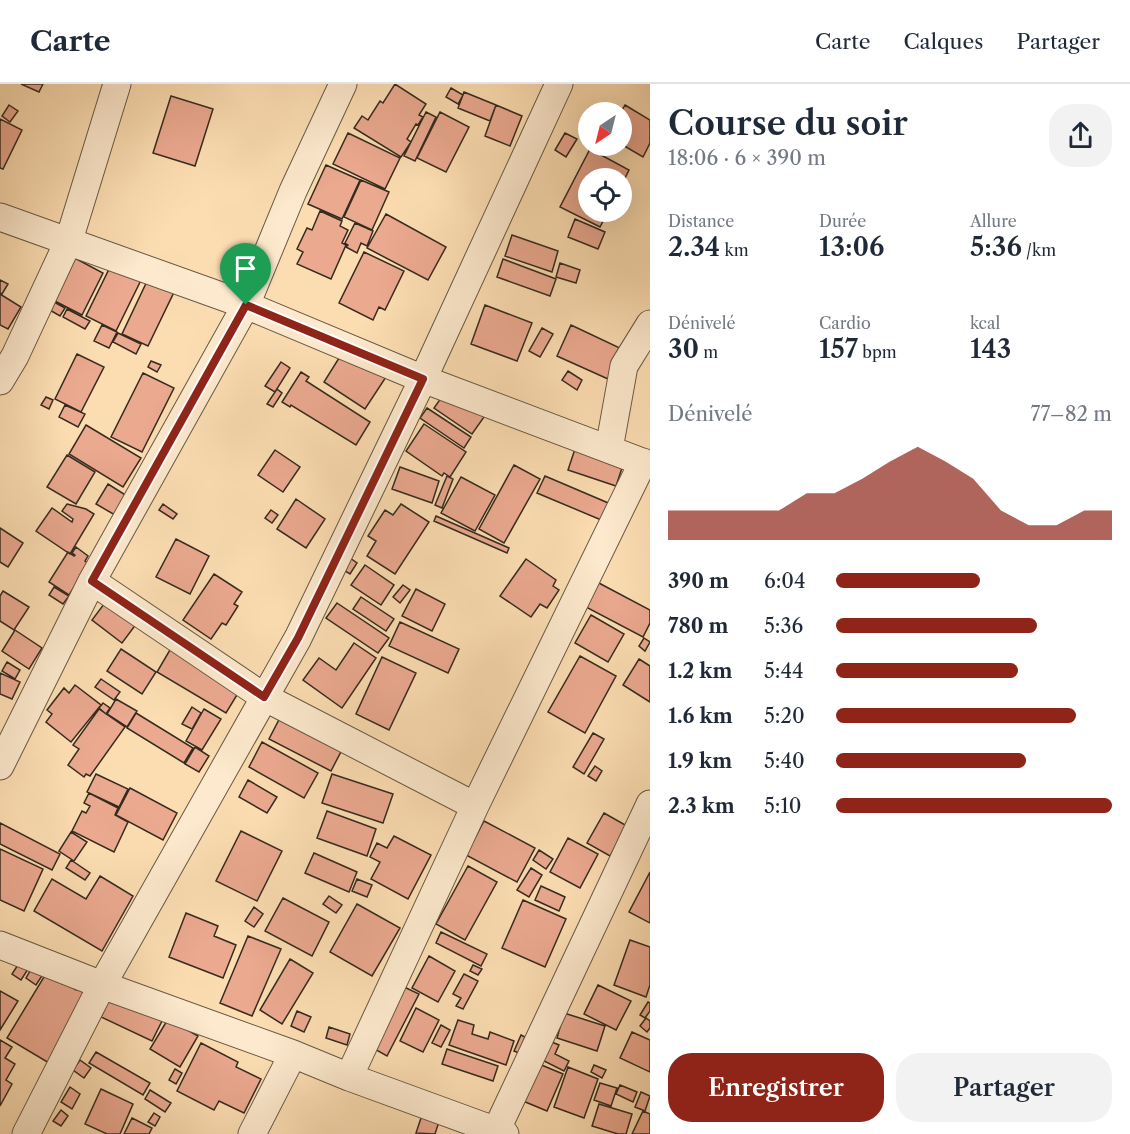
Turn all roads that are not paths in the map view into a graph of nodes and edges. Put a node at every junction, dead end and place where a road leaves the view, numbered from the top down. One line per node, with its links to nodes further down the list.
1 (117, 84): 5 (street)
2 (343, 84): 6 (street)
3 (559, 84): 8 (street)
4 (0, 217): 5 (street)
5 (69, 240): 6 (street); 9 (street)
6 (246, 305): 8 (street); 12 (street)
7 (650, 324): 10 (street)
8 (423, 379): 10 (street); 13 (street)
9 (0, 381)
10 (609, 449): 11 (street)
11 (646, 463): 15 (street)
12 (92, 581): 13 (street); 14 (street)
13 (264, 697): 15 (street); 18 (street)
14 (0, 766)
15 (475, 806): 20 (street)
16 (648, 815): 22 (street)
17 (0, 945): 18 (street)
18 (102, 985): 19 (street); 23 (street)
19 (293, 1054): 20 (street); 24 (street)
20 (349, 1077): 21 (street)
21 (455, 1126): 22 (street)
22 (500, 1132)
23 (26, 1134)
24 (252, 1134)

